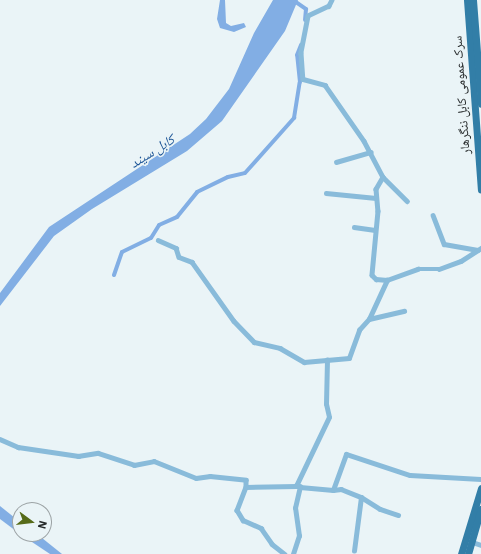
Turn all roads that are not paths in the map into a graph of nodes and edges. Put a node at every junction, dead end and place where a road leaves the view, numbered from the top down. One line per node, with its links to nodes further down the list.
1 (332, 0): 7 (street)
2 (467, 0): 10 (highway, سرک عمومی کابل ننگرهار)
3 (473, 0): 4 (highway, سرک عمومی کابل ننگرهار)
4 (478, 30): 5 (highway, سرک عمومی کابل ننگرهار)
5 (480, 60): 6 (highway, سرک عمومی کابل ننگرهار)
6 (481, 104)
7 (371, 152): 8 (street); 9 (street)
8 (336, 162)
9 (383, 177): 12 (street); 13 (street)
10 (481, 189)
11 (326, 192): 12 (street)
12 (376, 198): 16 (street)
13 (407, 201)
14 (433, 215): 18 (street)
15 (354, 227): 16 (street)
16 (375, 230): 19 (street)
17 (158, 240): 22 (street)
18 (479, 249): 19 (street)
19 (387, 280): 21 (street)
20 (404, 311): 21 (street)
21 (369, 319): 22 (street)
22 (327, 360): 25 (street)
23 (0, 438): 26 (street)
24 (481, 478): 28 (street)
25 (298, 486): 26 (street); 28 (street); 37 (street)
26 (246, 487): 36 (street)
27 (481, 488): 38 (highway)
28 (334, 490): 29 (street)
29 (361, 497): 31 (street); 35 (street)
30 (481, 509): 32 (highway)
31 (398, 515)
32 (479, 524): 33 (highway)
33 (472, 542): 34 (street); 39 (highway)
34 (481, 545)
35 (354, 551)
36 (285, 554)
37 (293, 554)
38 (461, 554)
39 (468, 554)

